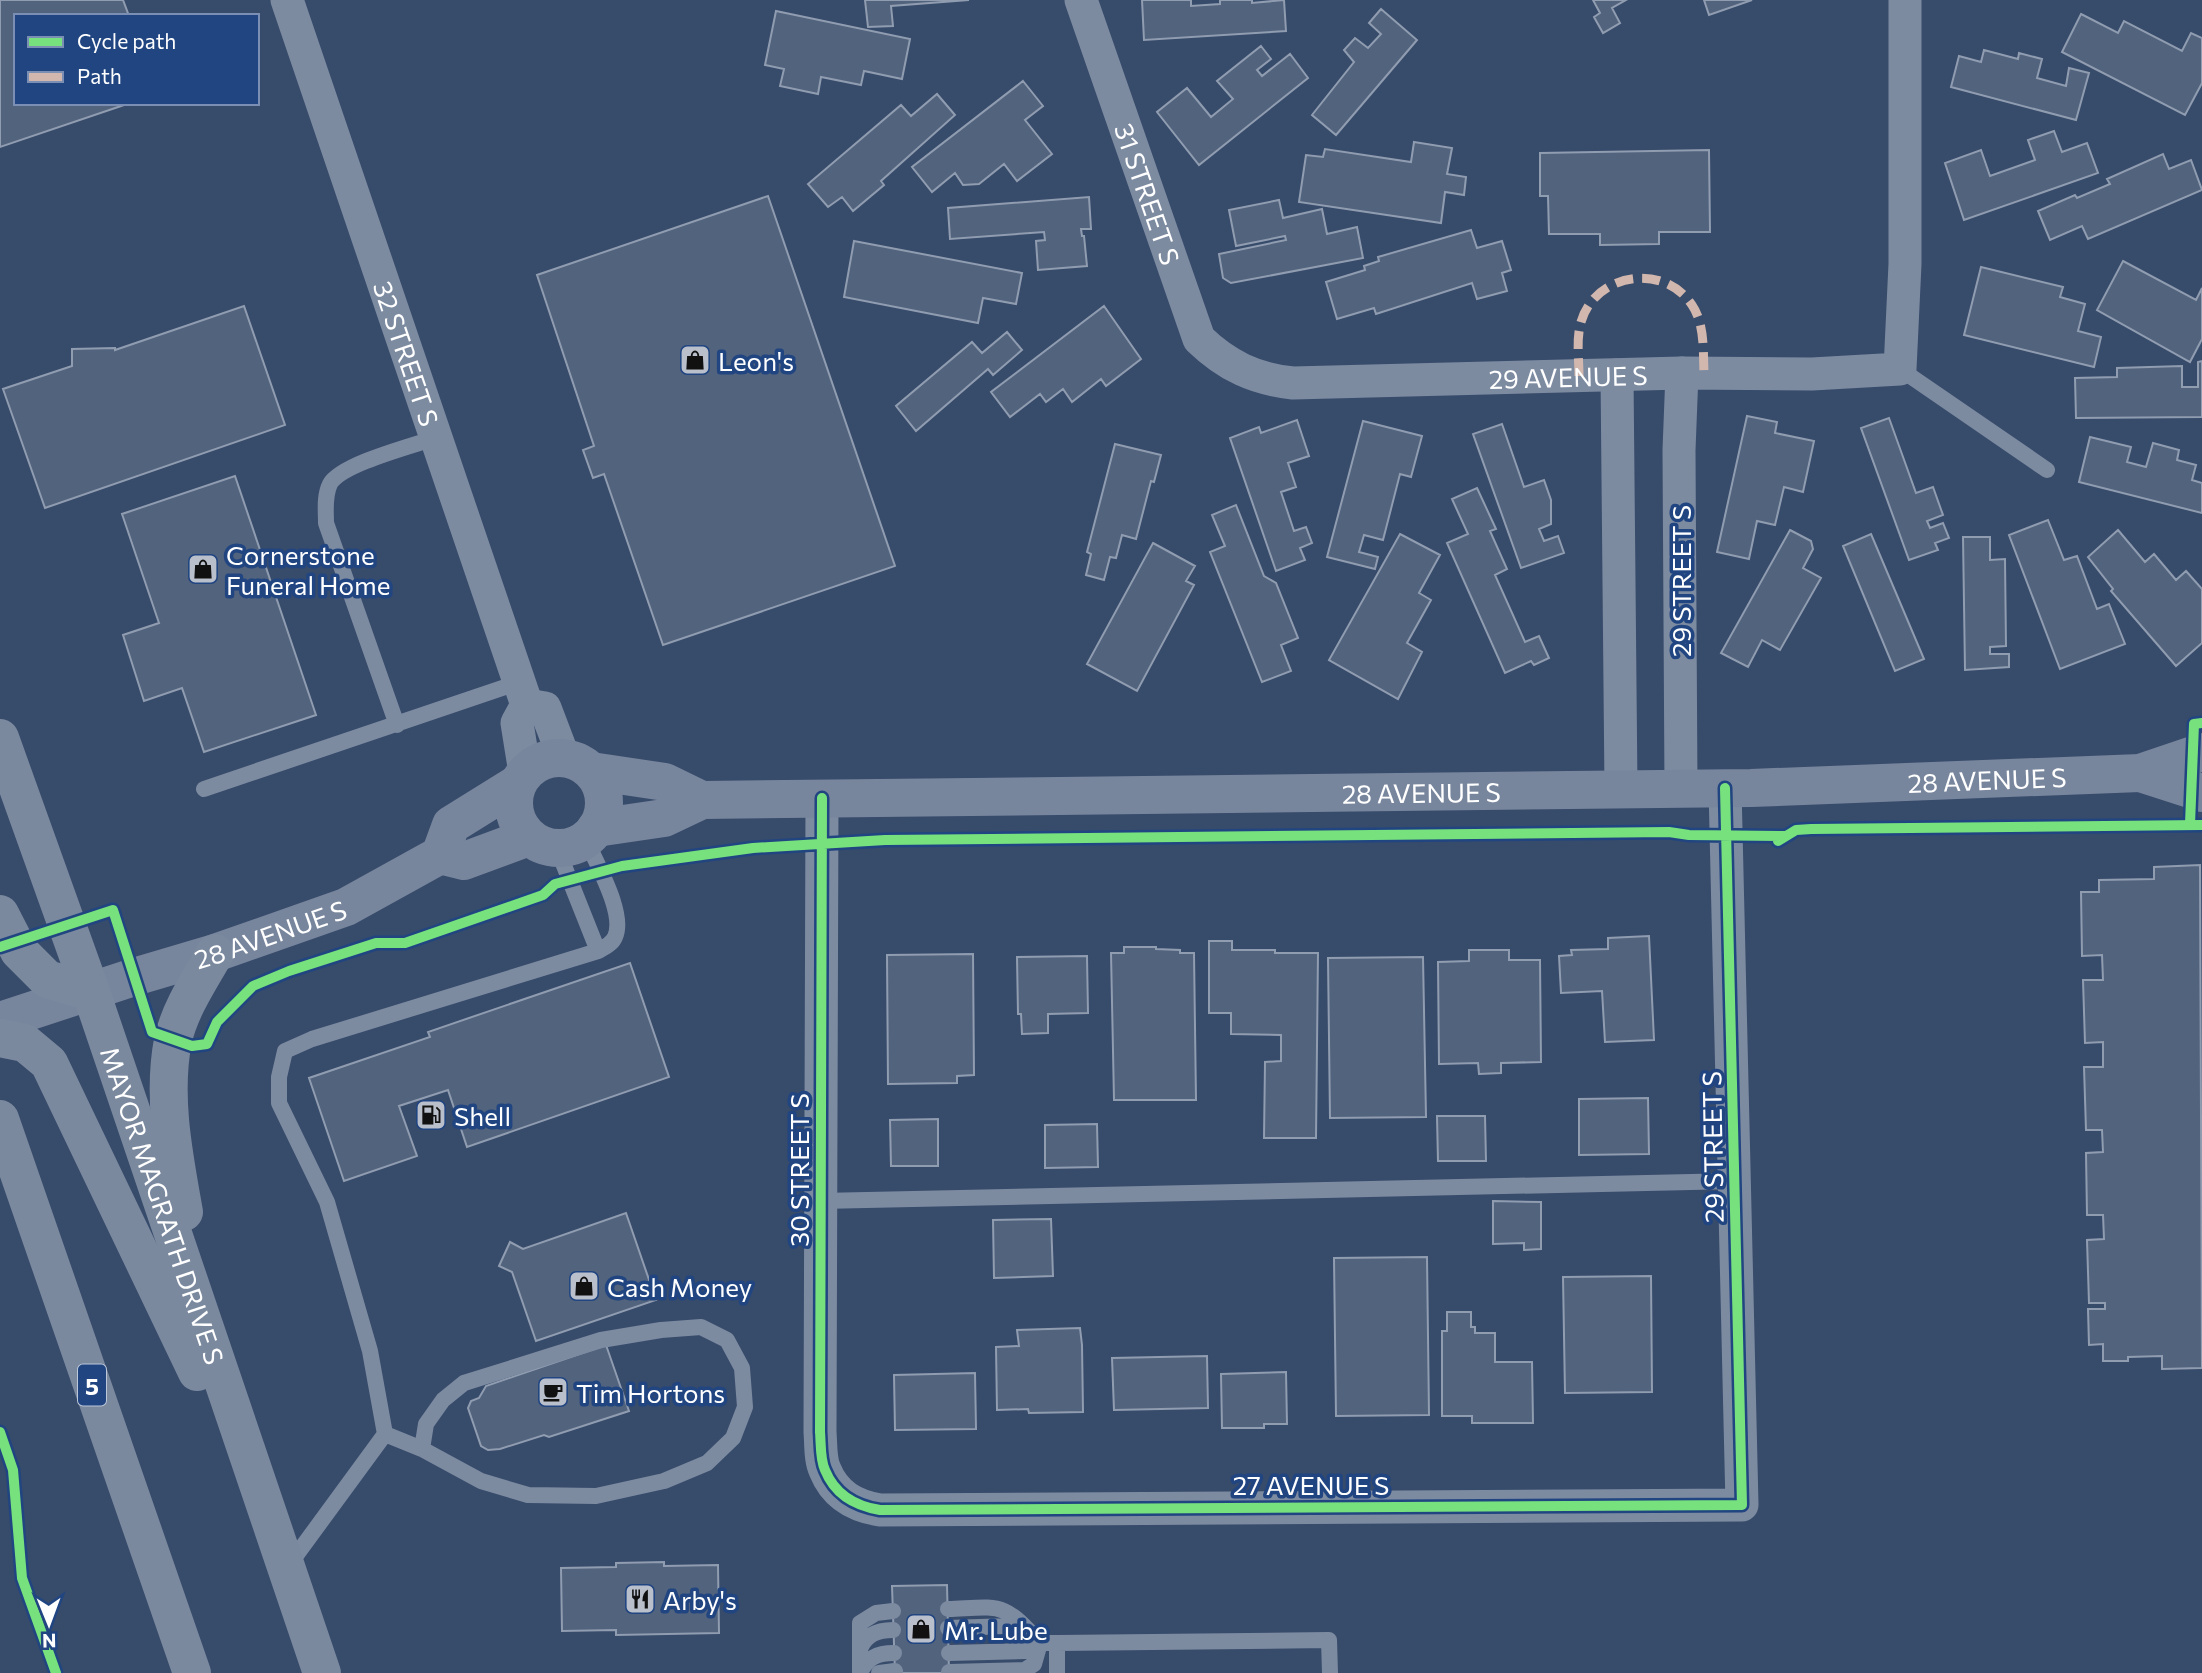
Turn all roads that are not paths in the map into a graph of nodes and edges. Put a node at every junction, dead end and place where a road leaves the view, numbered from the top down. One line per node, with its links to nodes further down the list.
1 (287, 0): 8 (street, 32 STREET S)
2 (1081, 0): 5 (street, 31 STREET S)
3 (1905, 0): 4 (street)
4 (1900, 369): 6 (street, 29 AVENUE S); 9 (lane)
5 (1238, 370): 7 (street, 29 AVENUE S)
6 (1682, 373): 7 (street, 29 AVENUE S); 18 (street, 29 STREET S)
7 (1618, 375): 20 (street)
8 (435, 438): 10 (street, 32 STREET S); 11 (lane)
9 (2047, 470)
10 (523, 694): 11 (lane); 14 (street); 16 (street)
11 (397, 725): 17 (lane)
12 (0, 738): 29 (main road, MAYOR MAGRATH DRIVE S)
13 (2202, 752): 15 (street)
14 (578, 765): 16 (street, 28 AVENUE S); 23 (street, 28 AVENUE S); 24 (street)
15 (2140, 773): 19 (street, 28 AVENUE S); 21 (street)
16 (521, 778): 24 (street); 25 (street, 28 AVENUE S)
17 (204, 789)
18 (1681, 789): 19 (street, 28 AVENUE S); 20 (street, 28 AVENUE S)
19 (1725, 789): 33 (street, 29 STREET S)
20 (1621, 790): 22 (street, 28 AVENUE S)
21 (2202, 793)
22 (822, 798): 23 (street, 28 AVENUE S); 34 (street, 30 STREET S)
23 (702, 800): 24 (street, 28 AVENUE S)
24 (567, 838): 25 (street, 28 AVENUE S); 27 (lane); 27 (lane)
25 (440, 855): 28 (street, 28 AVENUE S)
26 (0, 914): 29 (main road)
27 (598, 951): 36 (lane)
28 (215, 953): 29 (street, 28 AVENUE S); 35 (main road)
29 (90, 992): 30 (street, 28 AVENUE S); 35 (main road, MAYOR MAGRATH DRIVE S)
30 (0, 1021)
31 (0, 1038): 40 (main road)
32 (0, 1119): 41 (main road, 5)
33 (1735, 1181): 34 (lane); 38 (street, 29 STREET S)
34 (820, 1200): 39 (street, 30 STREET S)
35 (210, 1348): 40 (main road, MAYOR MAGRATH DRIVE S)
36 (384, 1434): 37 (lane); 40 (lane)
37 (422, 1450): 37 (lane)
38 (1742, 1505): 39 (street, 27 AVENUE S)
39 (880, 1510)
40 (280, 1552): 53 (main road, MAYOR MAGRATH DRIVE S)
41 (158, 1577): 50 (main road, 5); 52 (main road)
42 (948, 1609): 46 (lane)
43 (893, 1611): 47 (lane)
44 (948, 1628): 46 (lane)
45 (893, 1630): 47 (lane)
46 (1048, 1643): 49 (lane); 51 (lane); 55 (lane); 56 (lane)
47 (860, 1649): 54 (lane)
48 (894, 1653): 54 (lane)
49 (948, 1653)
50 (187, 1665)
51 (949, 1672)
52 (221, 1673)
53 (322, 1673)
54 (860, 1673)
55 (1057, 1673)
56 (1330, 1673)

